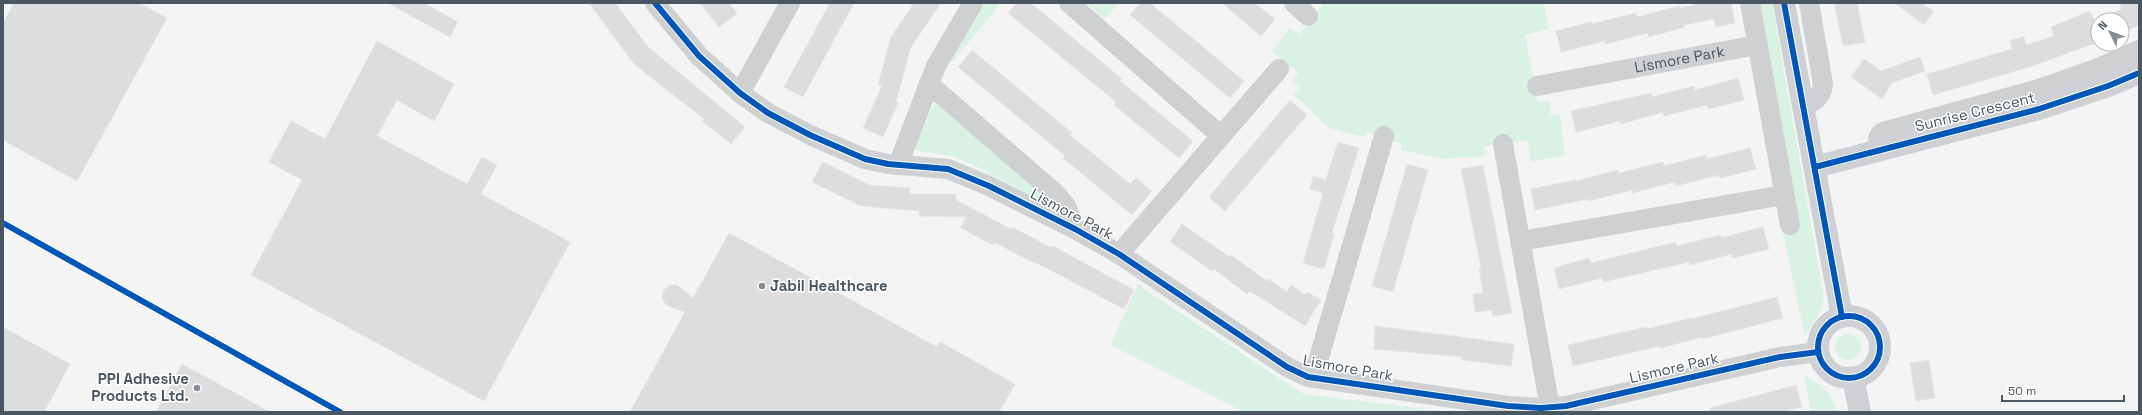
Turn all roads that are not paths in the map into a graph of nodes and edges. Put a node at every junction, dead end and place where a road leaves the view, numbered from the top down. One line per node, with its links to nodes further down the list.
1 (655, 3): 14 (street, Lismore Park)
2 (790, 3): 14 (street)
3 (973, 3): 12 (street)
4 (1069, 3): 16 (street)
5 (1750, 3): 8 (street)
6 (1784, 3): 15 (street)
7 (1809, 3): 15 (street)
8 (1757, 45): 13 (street, Lismore Park); 22 (street)
9 (2139, 50): 19 (street)
10 (1279, 69): 16 (street, Lismore Park)
11 (2139, 73): 19 (street, Sunrise Crescent)
12 (929, 84): 20 (street); 24 (street, Lismore Park)
13 (1537, 86)
14 (740, 93): 20 (street, Lismore Park)
15 (1803, 107): 21 (street)
16 (1220, 135): 26 (street, Lismore Park)
17 (1384, 136): 29 (street, Lismore Park)
18 (1502, 144): 25 (street)
19 (1880, 150): 21 (street, Sunrise Crescent)
20 (898, 164): 24 (street, Lismore Park)
21 (1815, 167): 27 (street)
22 (1784, 195): 23 (street); 25 (street)
23 (1790, 225)
24 (1076, 229): 26 (street, Lismore Park)
25 (1520, 241): 31 (street)
26 (1119, 254): 29 (street, Lismore Park)
27 (1842, 317): 28 (street); 30 (street)
28 (1818, 352): 30 (street); 31 (street, Lismore Park)
29 (1313, 378): 31 (street, Lismore Park)
30 (1853, 378): 32 (street)
31 (1550, 408)
32 (1860, 412)

